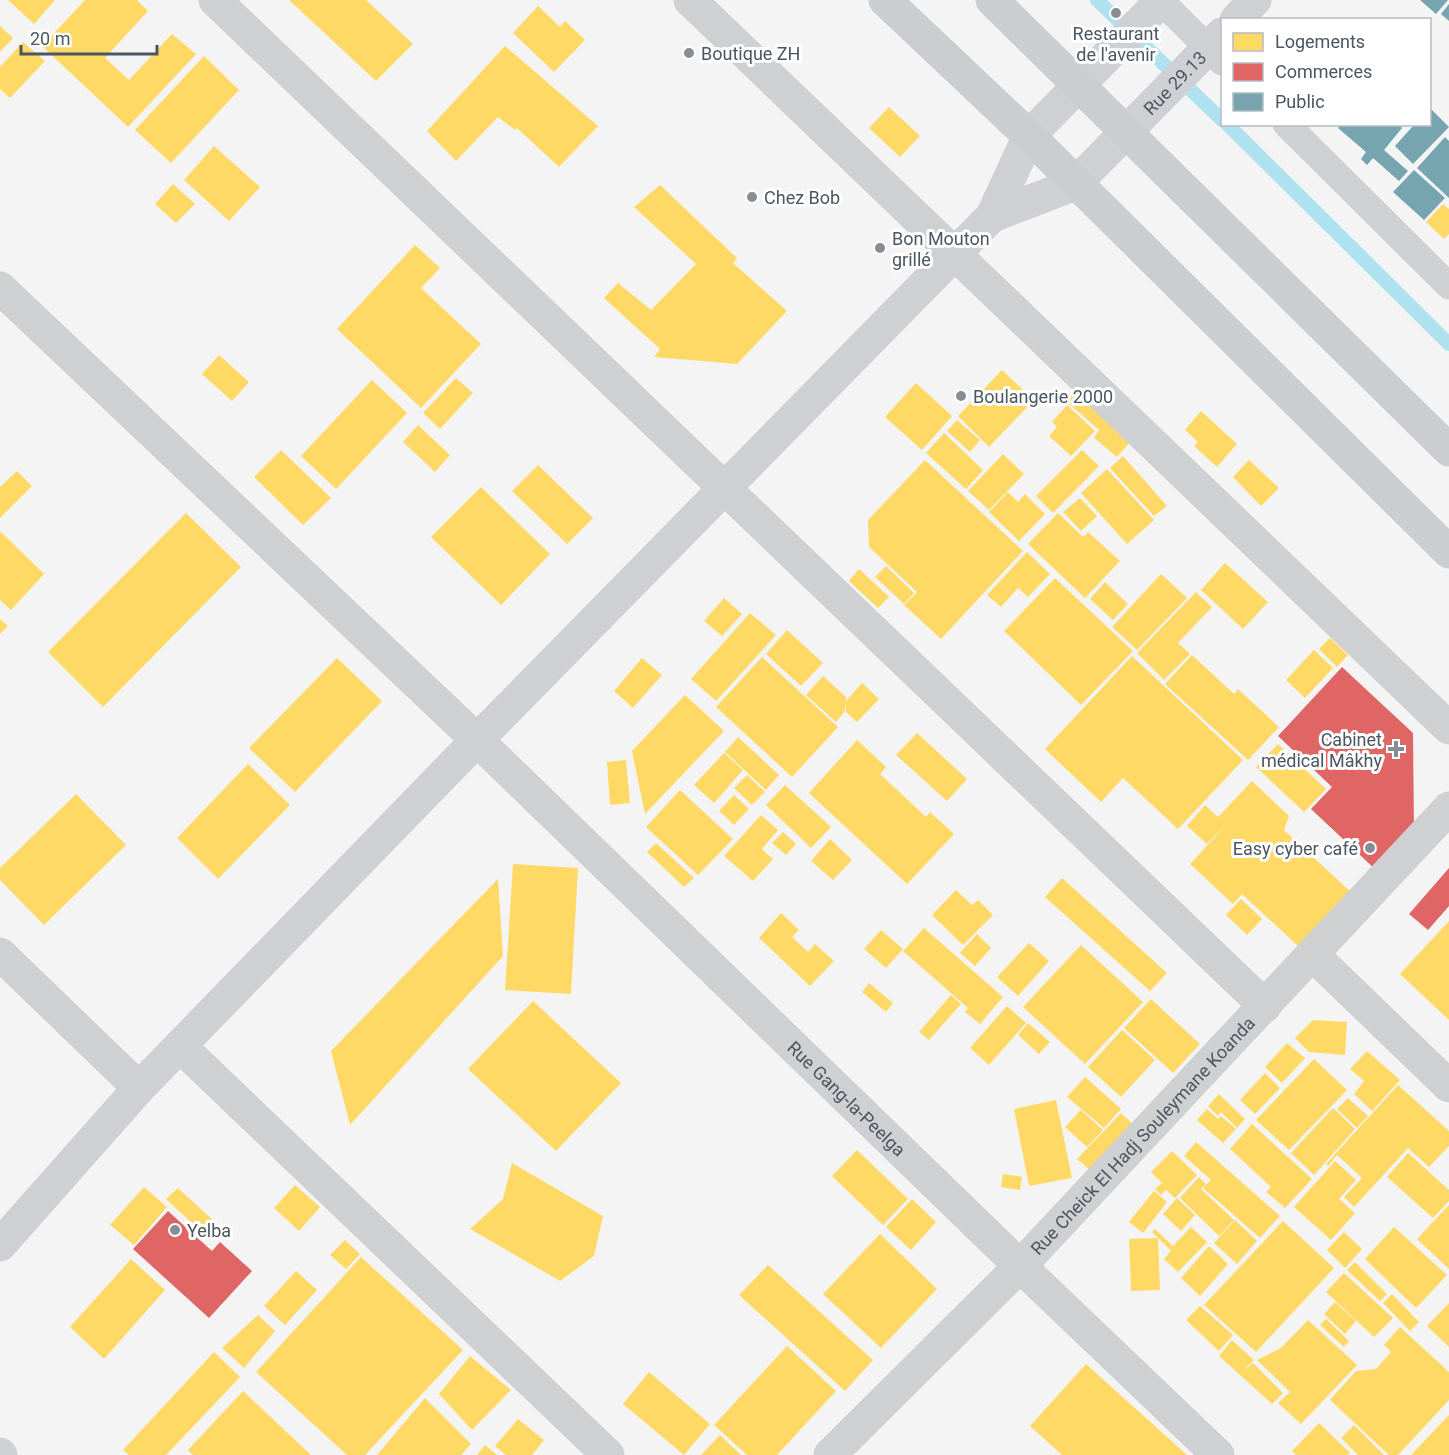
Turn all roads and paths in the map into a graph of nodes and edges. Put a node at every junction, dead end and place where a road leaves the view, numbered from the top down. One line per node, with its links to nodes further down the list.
1 (215, 0): 19 (street)
2 (690, 0): 15 (street)
3 (885, 0): 12 (main road)
4 (992, 0): 9 (main road)
5 (1161, 0): 8 (lane); 9 (main road)
6 (1255, 0): 7 (main road)
7 (1238, 18)
8 (1218, 48): 11 (main road, Rue 29.13)
9 (1080, 86): 11 (main road); 12 (main road)
10 (1288, 126): 16 (lane)
11 (1126, 132): 13 (main road, Rue 29.13); 18 (main road)
12 (1029, 136): 13 (main road); 14 (main road)
13 (1076, 184): 14 (main road); 20 (main road)
14 (992, 216): 15 (main road)
15 (955, 255): 19 (main road); 21 (street)
16 (1449, 286)
17 (0, 288): 22 (street, Rue Gang-la-Peelga)
18 (1449, 450)
19 (726, 489): 22 (main road); 26 (street)
20 (1449, 552)
21 (1449, 728)
22 (477, 740): 27 (main road); 31 (street, Rue Gang-la-Peelga)
23 (1449, 808): 25 (street, Rue Cheick El Hadj Souleymane Koanda)
24 (0, 954): 29 (street)
25 (1312, 954): 26 (street, Rue Cheick El Hadj Souleymane Koanda); 28 (street)
26 (1265, 1006): 31 (street, Rue Cheick El Hadj Souleymane Koanda)
27 (180, 1046): 29 (main road); 32 (street)
28 (1449, 1086)
29 (139, 1088): 30 (main road)
30 (0, 1245)
31 (1020, 1266): 33 (street, Rue Cheick El Hadj Souleymane Koanda); 34 (street, Rue Gang-la-Peelga)
32 (608, 1455)
33 (830, 1455)
34 (1218, 1455)

